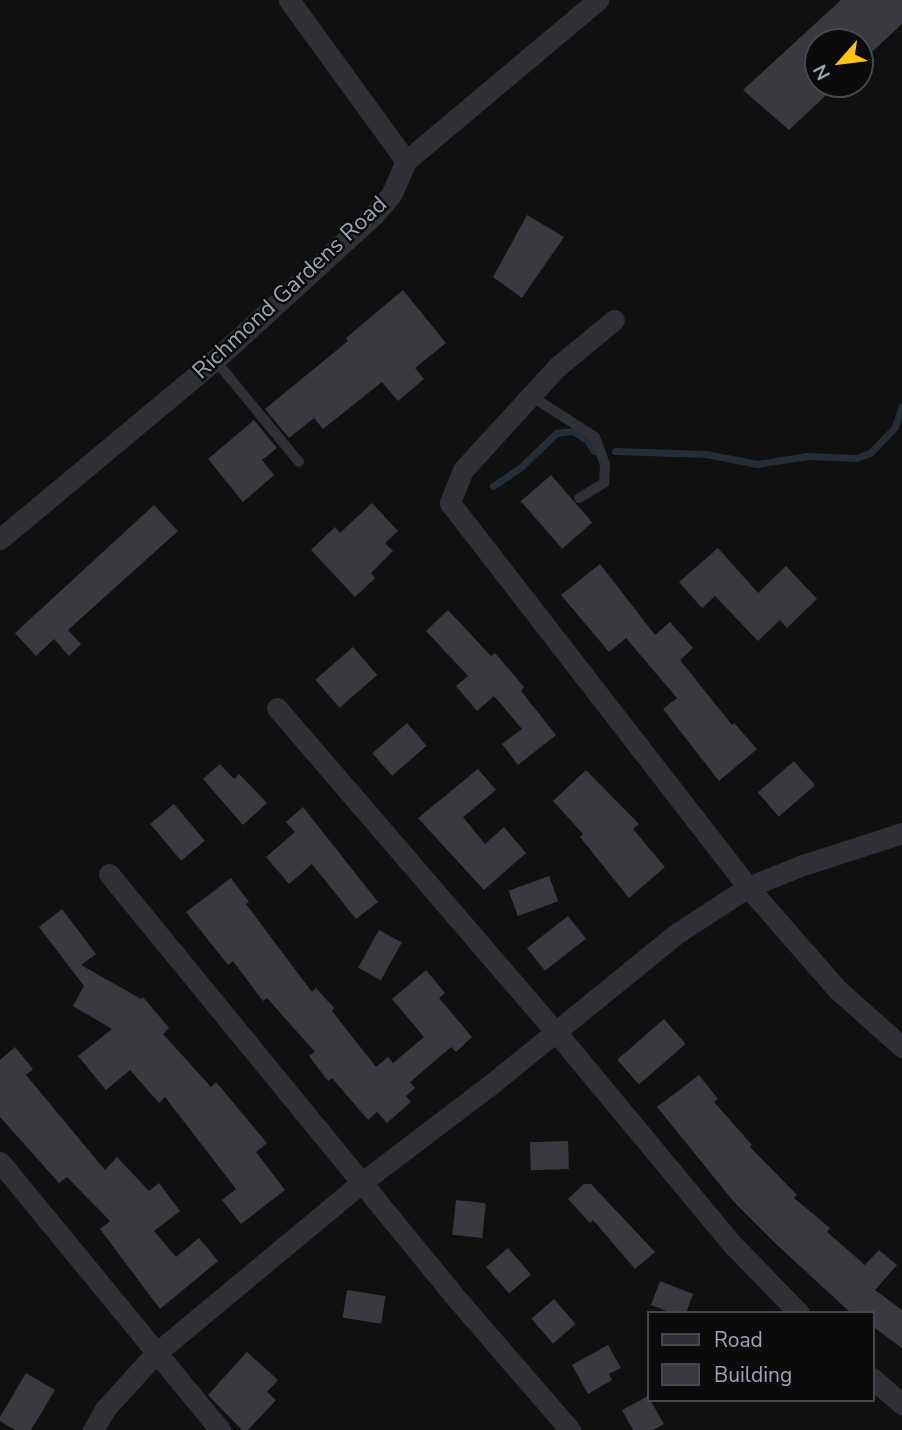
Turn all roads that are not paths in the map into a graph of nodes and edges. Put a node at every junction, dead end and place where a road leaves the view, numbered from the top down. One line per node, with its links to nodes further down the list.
1 (289, 0): 3 (street)
2 (598, 0): 3 (street, Richmond Gardens Road)
3 (406, 161): 5 (street, Richmond Gardens Road)
4 (614, 320): 6 (street)
5 (215, 360): 7 (lane); 9 (street, Richmond Gardens Road)
6 (531, 396): 8 (lane); 13 (street)
7 (299, 462)
8 (579, 498)
9 (0, 539)
10 (277, 709): 14 (street)
11 (902, 833): 13 (street)
12 (109, 874): 17 (street)
13 (748, 887): 14 (street); 15 (street)
14 (555, 1032): 17 (street); 18 (street)
15 (902, 1047)
16 (0, 1162): 19 (street)
17 (361, 1183): 19 (street); 24 (street)
18 (797, 1311)
19 (155, 1354): 22 (street); 23 (street)
20 (874, 1380): 21 (street)
21 (902, 1404)
22 (93, 1430)
23 (220, 1430)
24 (570, 1430)

